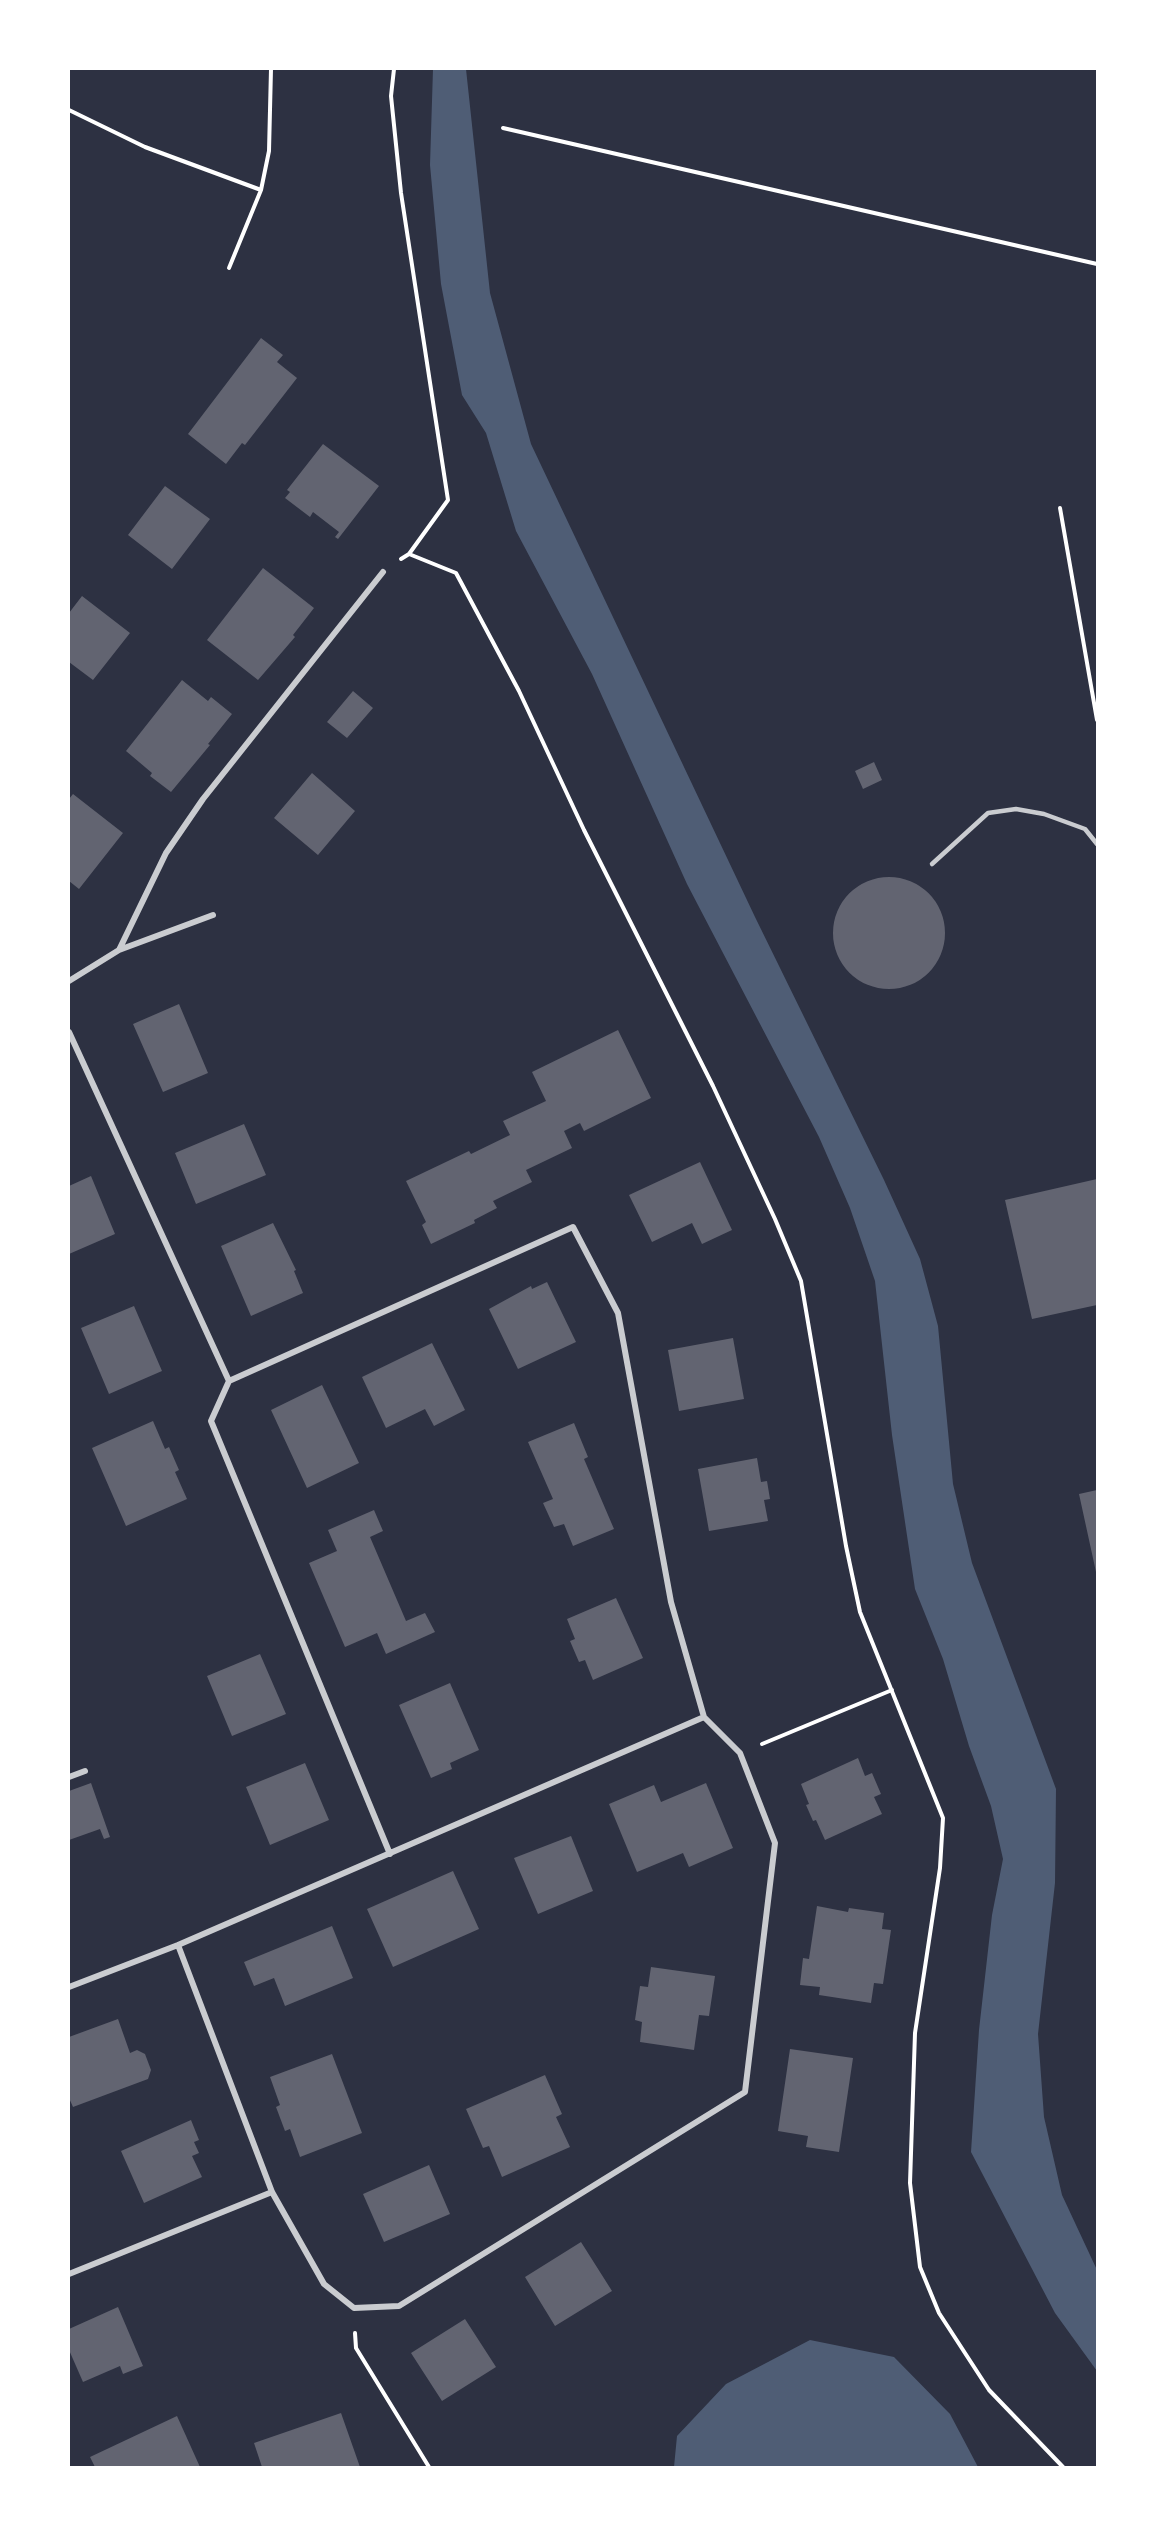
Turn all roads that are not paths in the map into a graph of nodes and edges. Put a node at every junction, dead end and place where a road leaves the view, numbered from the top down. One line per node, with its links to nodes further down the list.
1 (383, 572): 5 (street)
2 (1097, 844): 3 (lane)
3 (932, 864)
4 (213, 915): 5 (street)
5 (119, 950): 6 (street)
6 (69, 981)
7 (69, 1032): 8 (street)
8 (229, 1381): 9 (street); 12 (street)
9 (704, 1717): 12 (street); 15 (street)
10 (85, 1772): 11 (street)
11 (69, 1777)
12 (390, 1854): 13 (street)
13 (178, 1945): 14 (street); 15 (street)
14 (69, 1987)
15 (272, 2192): 16 (street)
16 (69, 2274)

